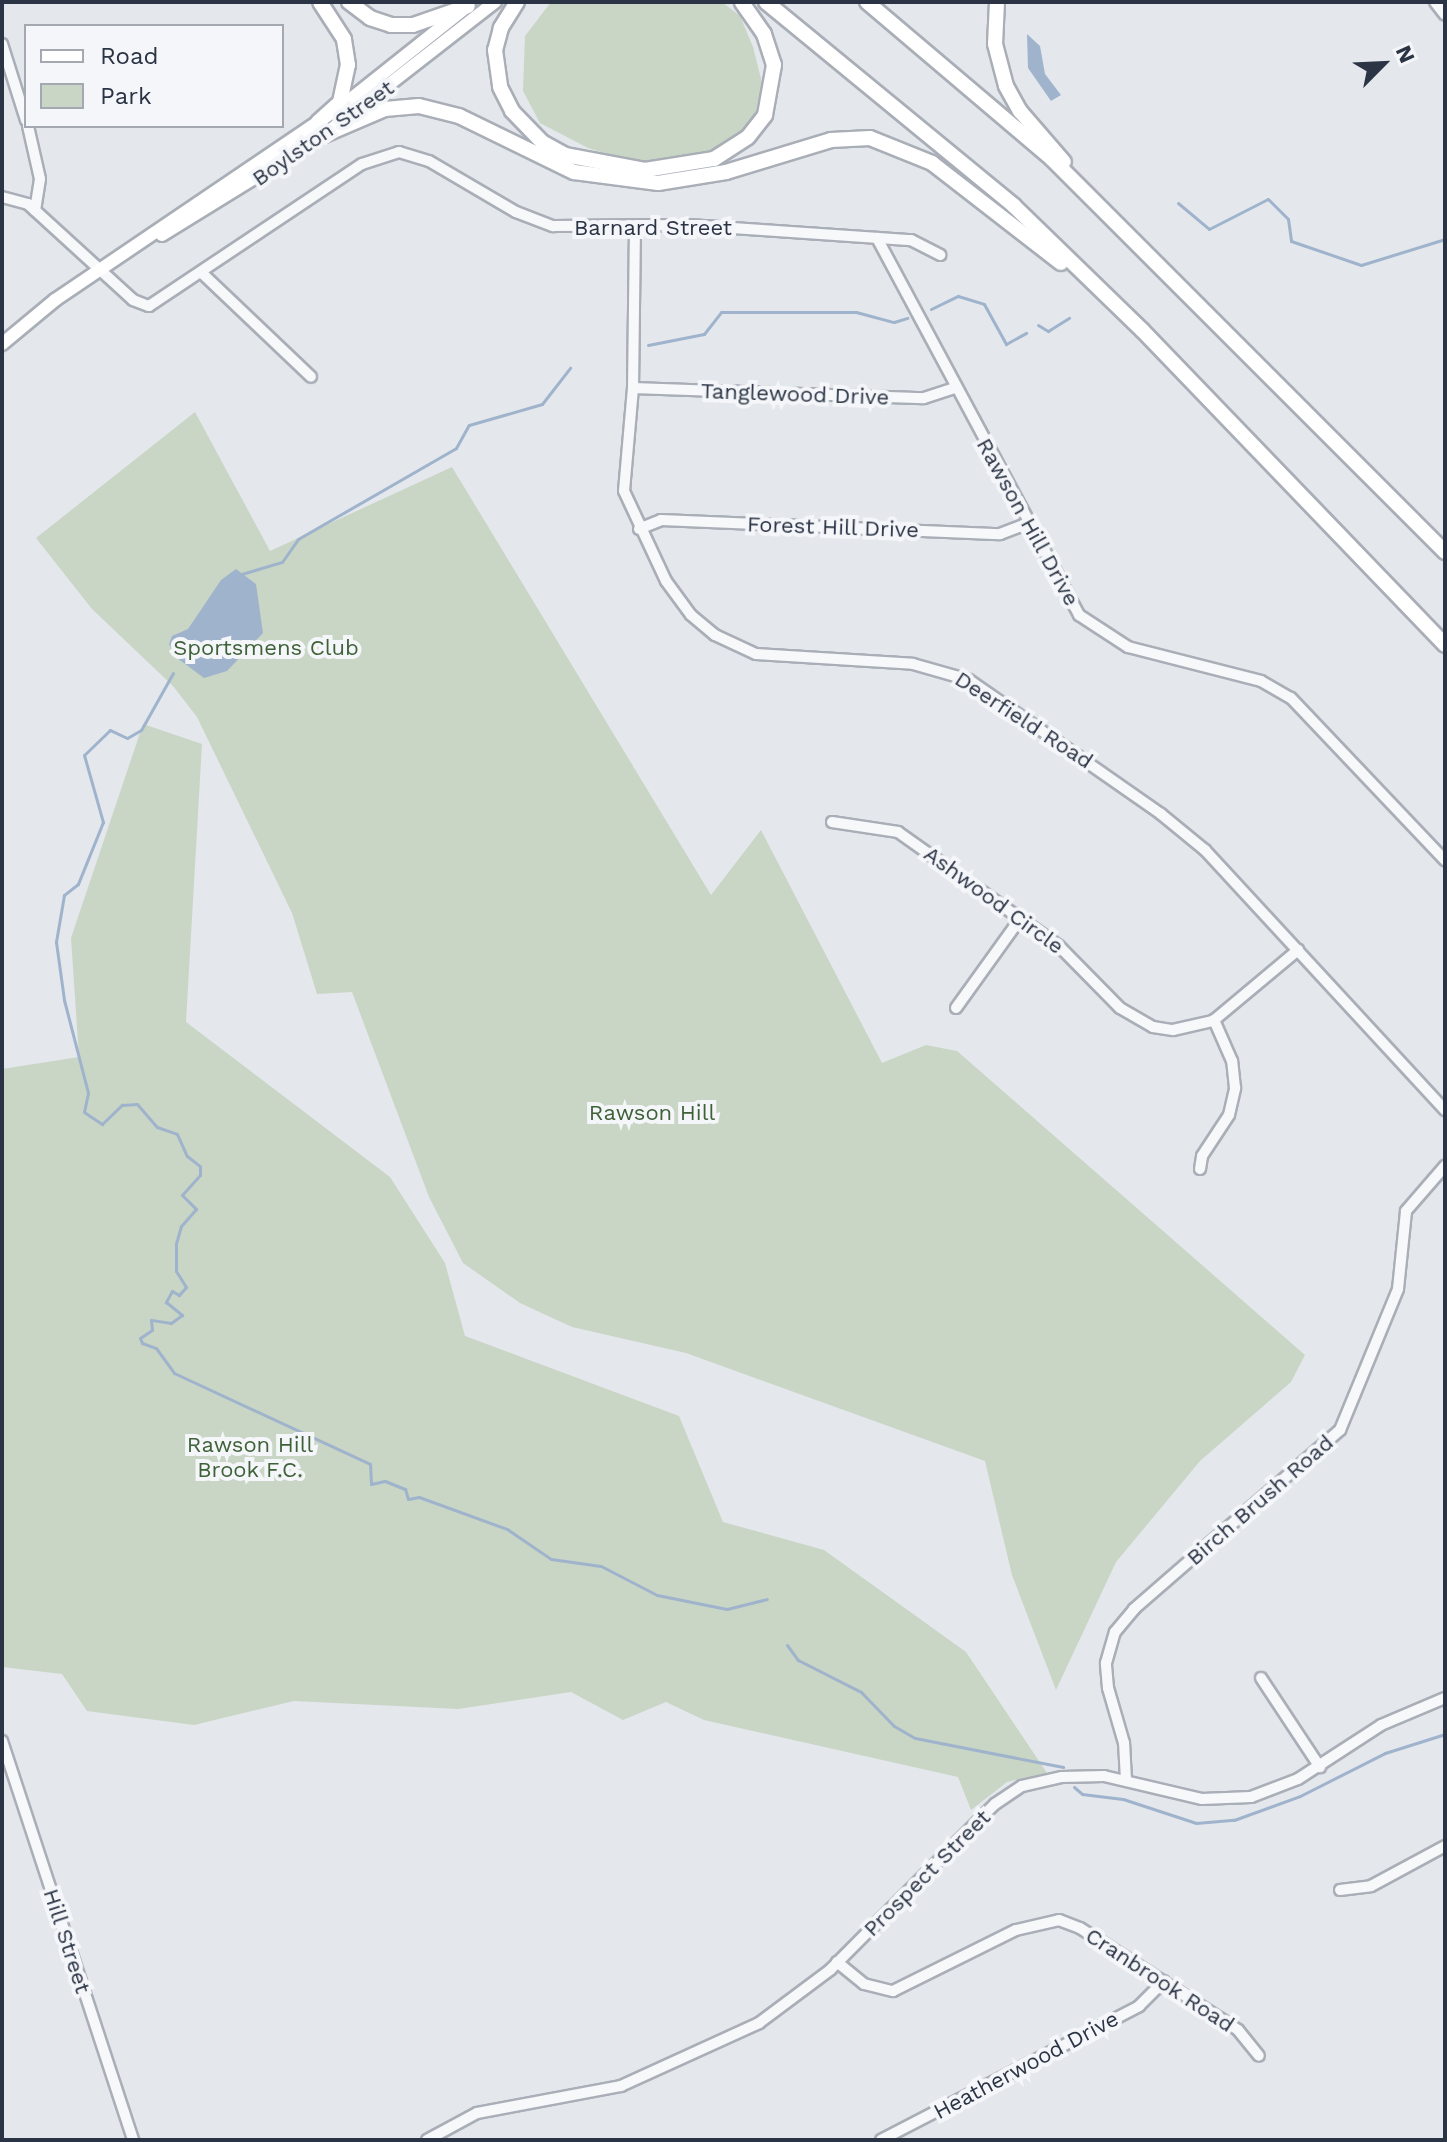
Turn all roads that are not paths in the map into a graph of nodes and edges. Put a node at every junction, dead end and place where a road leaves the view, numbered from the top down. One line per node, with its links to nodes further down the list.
1 (320, 2): 15 (highway)
2 (349, 2): 10 (highway)
3 (495, 2): 15 (main road, Boylston Street)
4 (517, 2): 5 (highway)
5 (742, 2)
6 (766, 2): 24 (highway)
7 (867, 2): 16 (highway)
8 (997, 2): 16 (highway)
9 (1435, 2): 11 (street)
10 (471, 4): 15 (main road, Boylston Street)
11 (1445, 15)
12 (2, 44): 13 (street)
13 (24, 114)
14 (28, 128): 18 (street)
15 (321, 129): 22 (main road, Boylston Street); 24 (highway)
16 (1080, 186): 31 (highway)
17 (2, 197): 18 (street)
18 (35, 211): 22 (street)
19 (635, 226): 20 (street, Barnard Street); 23 (street, Barnard Street); 27 (street, Deerfield Road)
20 (877, 238): 21 (street, Barnard Street); 28 (street, Rawson Hill Drive)
21 (940, 255)
22 (99, 272): 23 (street, Barnard Street); 25 (main road, Boylston Street)
23 (203, 274): 26 (street)
24 (1116, 306): 32 (highway)
25 (2, 344)
26 (311, 377)
27 (633, 388): 28 (street, Tanglewood Drive); 30 (street, Deerfield Road)
28 (955, 388): 29 (street, Rawson Hill Drive)
29 (1026, 524): 30 (street, Forest Hill Drive); 34 (street, Rawson Hill Drive)
30 (639, 529): 36 (street, Deerfield Road)
31 (1445, 552)
32 (1445, 645)
33 (832, 822): 35 (street, Ashwood Circle)
34 (1445, 860)
35 (1020, 919): 37 (street); 38 (street, Ashwood Circle)
36 (1298, 950): 38 (street, Ashwood Circle); 39 (street, Deerfield Road)
37 (956, 1008)
38 (1214, 1020): 41 (street)
39 (1445, 1110)
40 (1445, 1166): 46 (street, Birch Brush Road)
41 (1200, 1169)
42 (1261, 1678): 45 (street)
43 (1445, 1698): 45 (street, Prospect Street)
44 (2, 1741): 52 (street, Hill Street)
45 (1320, 1767): 46 (street, Prospect Street)
46 (1126, 1780): 49 (street, Prospect Street)
47 (1445, 1846): 48 (street)
48 (1340, 1890)
49 (837, 1962): 50 (street, Cranbrook Road); 53 (street, Prospect Street)
50 (1164, 1981): 51 (street, Cranbrook Road); 54 (street, Heatherwood Drive)
51 (1259, 2056)
52 (133, 2140)
53 (427, 2140)
54 (881, 2140)

